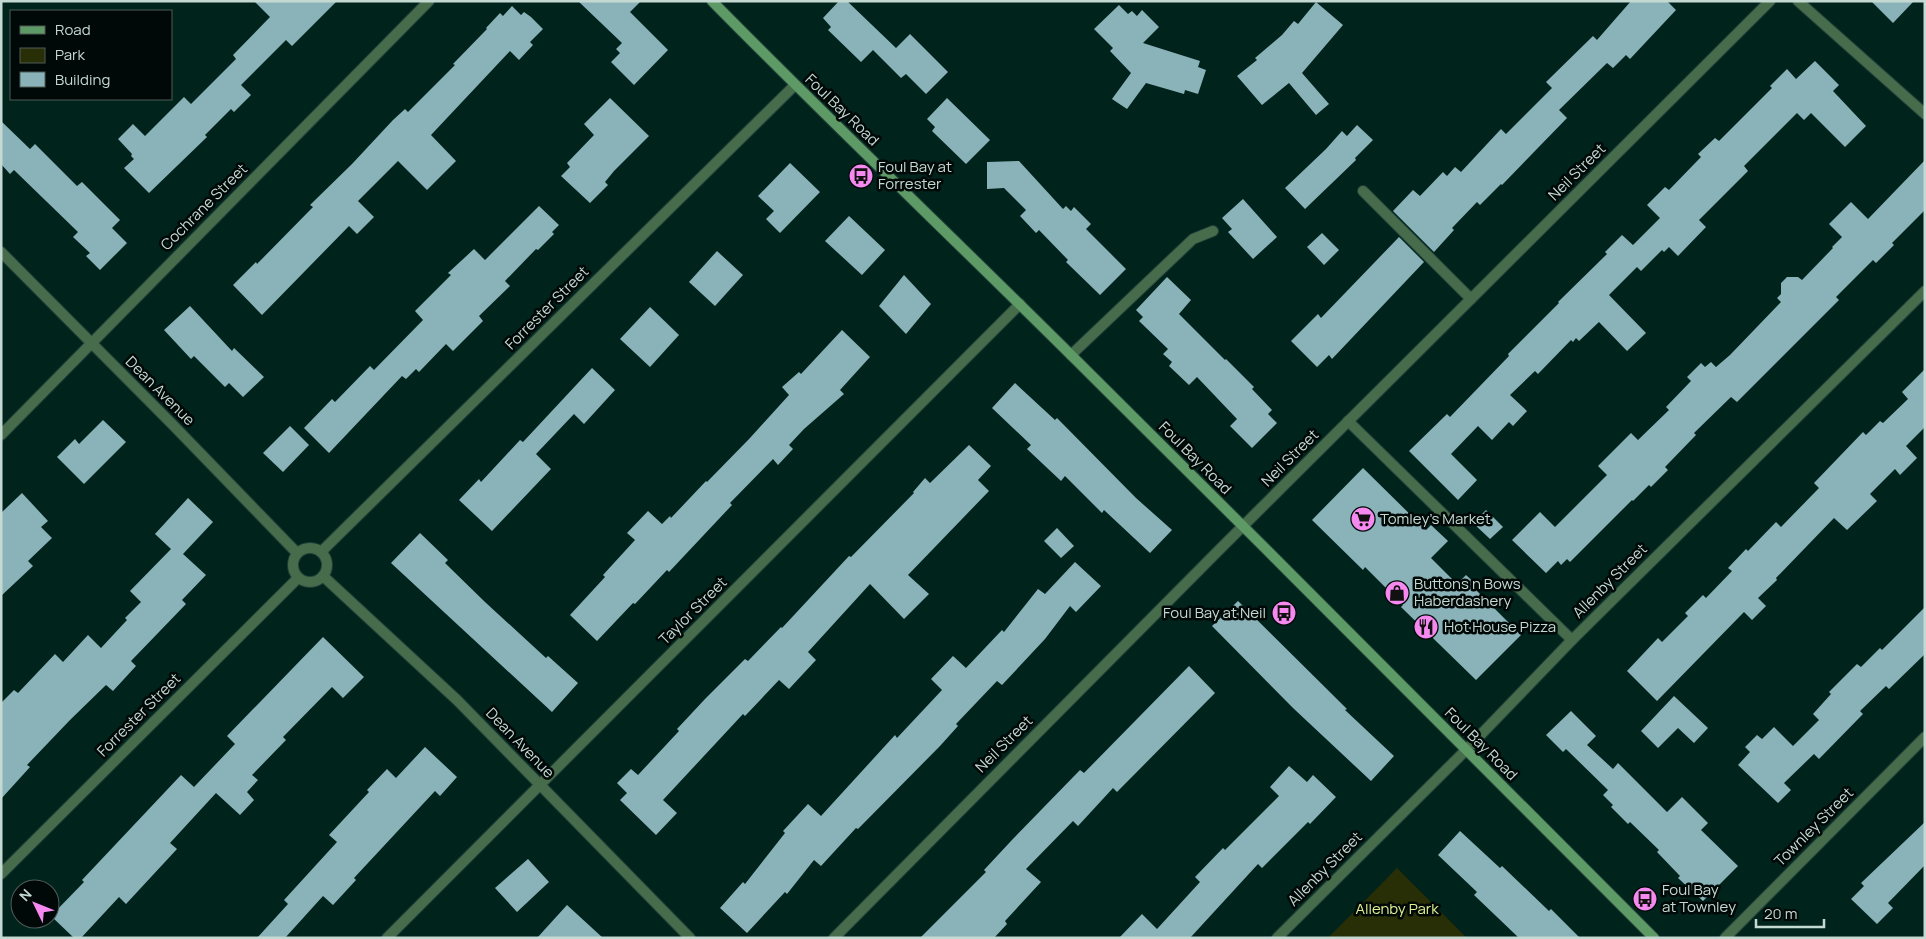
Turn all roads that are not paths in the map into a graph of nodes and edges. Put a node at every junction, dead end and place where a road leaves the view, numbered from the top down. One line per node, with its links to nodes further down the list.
1 (429, 1): 13 (street, Cochrane Street)
2 (712, 1): 5 (main road, Foul Bay Road)
3 (1770, 1): 11 (street, Neil Street)
4 (1798, 1): 6 (street)
5 (794, 85): 12 (main road, Foul Bay Road); 18 (street, Forrester Street)
6 (1925, 114)
7 (1363, 191): 11 (street)
8 (1213, 231): 14 (street)
9 (1, 252): 13 (street, Dean Avenue)
10 (1925, 291): 22 (street, Allenby Street)
11 (1471, 299): 15 (street, Neil Street)
12 (1020, 304): 14 (main road, Foul Bay Road); 25 (street, Taylor Street)
13 (90, 343): 16 (street, Cochrane Street); 19 (street, Dean Avenue)
14 (1071, 355): 17 (main road, Foul Bay Road)
15 (1348, 421): 17 (street, Neil Street); 22 (street)
16 (1, 435)
17 (1242, 526): 24 (main road, Foul Bay Road); 29 (street, Neil Street)
18 (321, 552): 19 (street); 20 (street)
19 (297, 554): 21 (street)
20 (322, 576): 21 (street); 25 (street, Dean Avenue)
21 (298, 578): 26 (street, Forrester Street)
22 (1572, 640): 24 (street, Allenby Street)
23 (1925, 738): 32 (street, Townley Street)
24 (1466, 750): 30 (street, Allenby Street); 31 (main road, Foul Bay Road)
25 (540, 785): 27 (street, Taylor Street); 28 (street, Dean Avenue)
26 (1, 874)
27 (387, 938)
28 (690, 938)
29 (834, 938)
30 (1277, 938)
31 (1654, 938)
32 (1725, 938)

